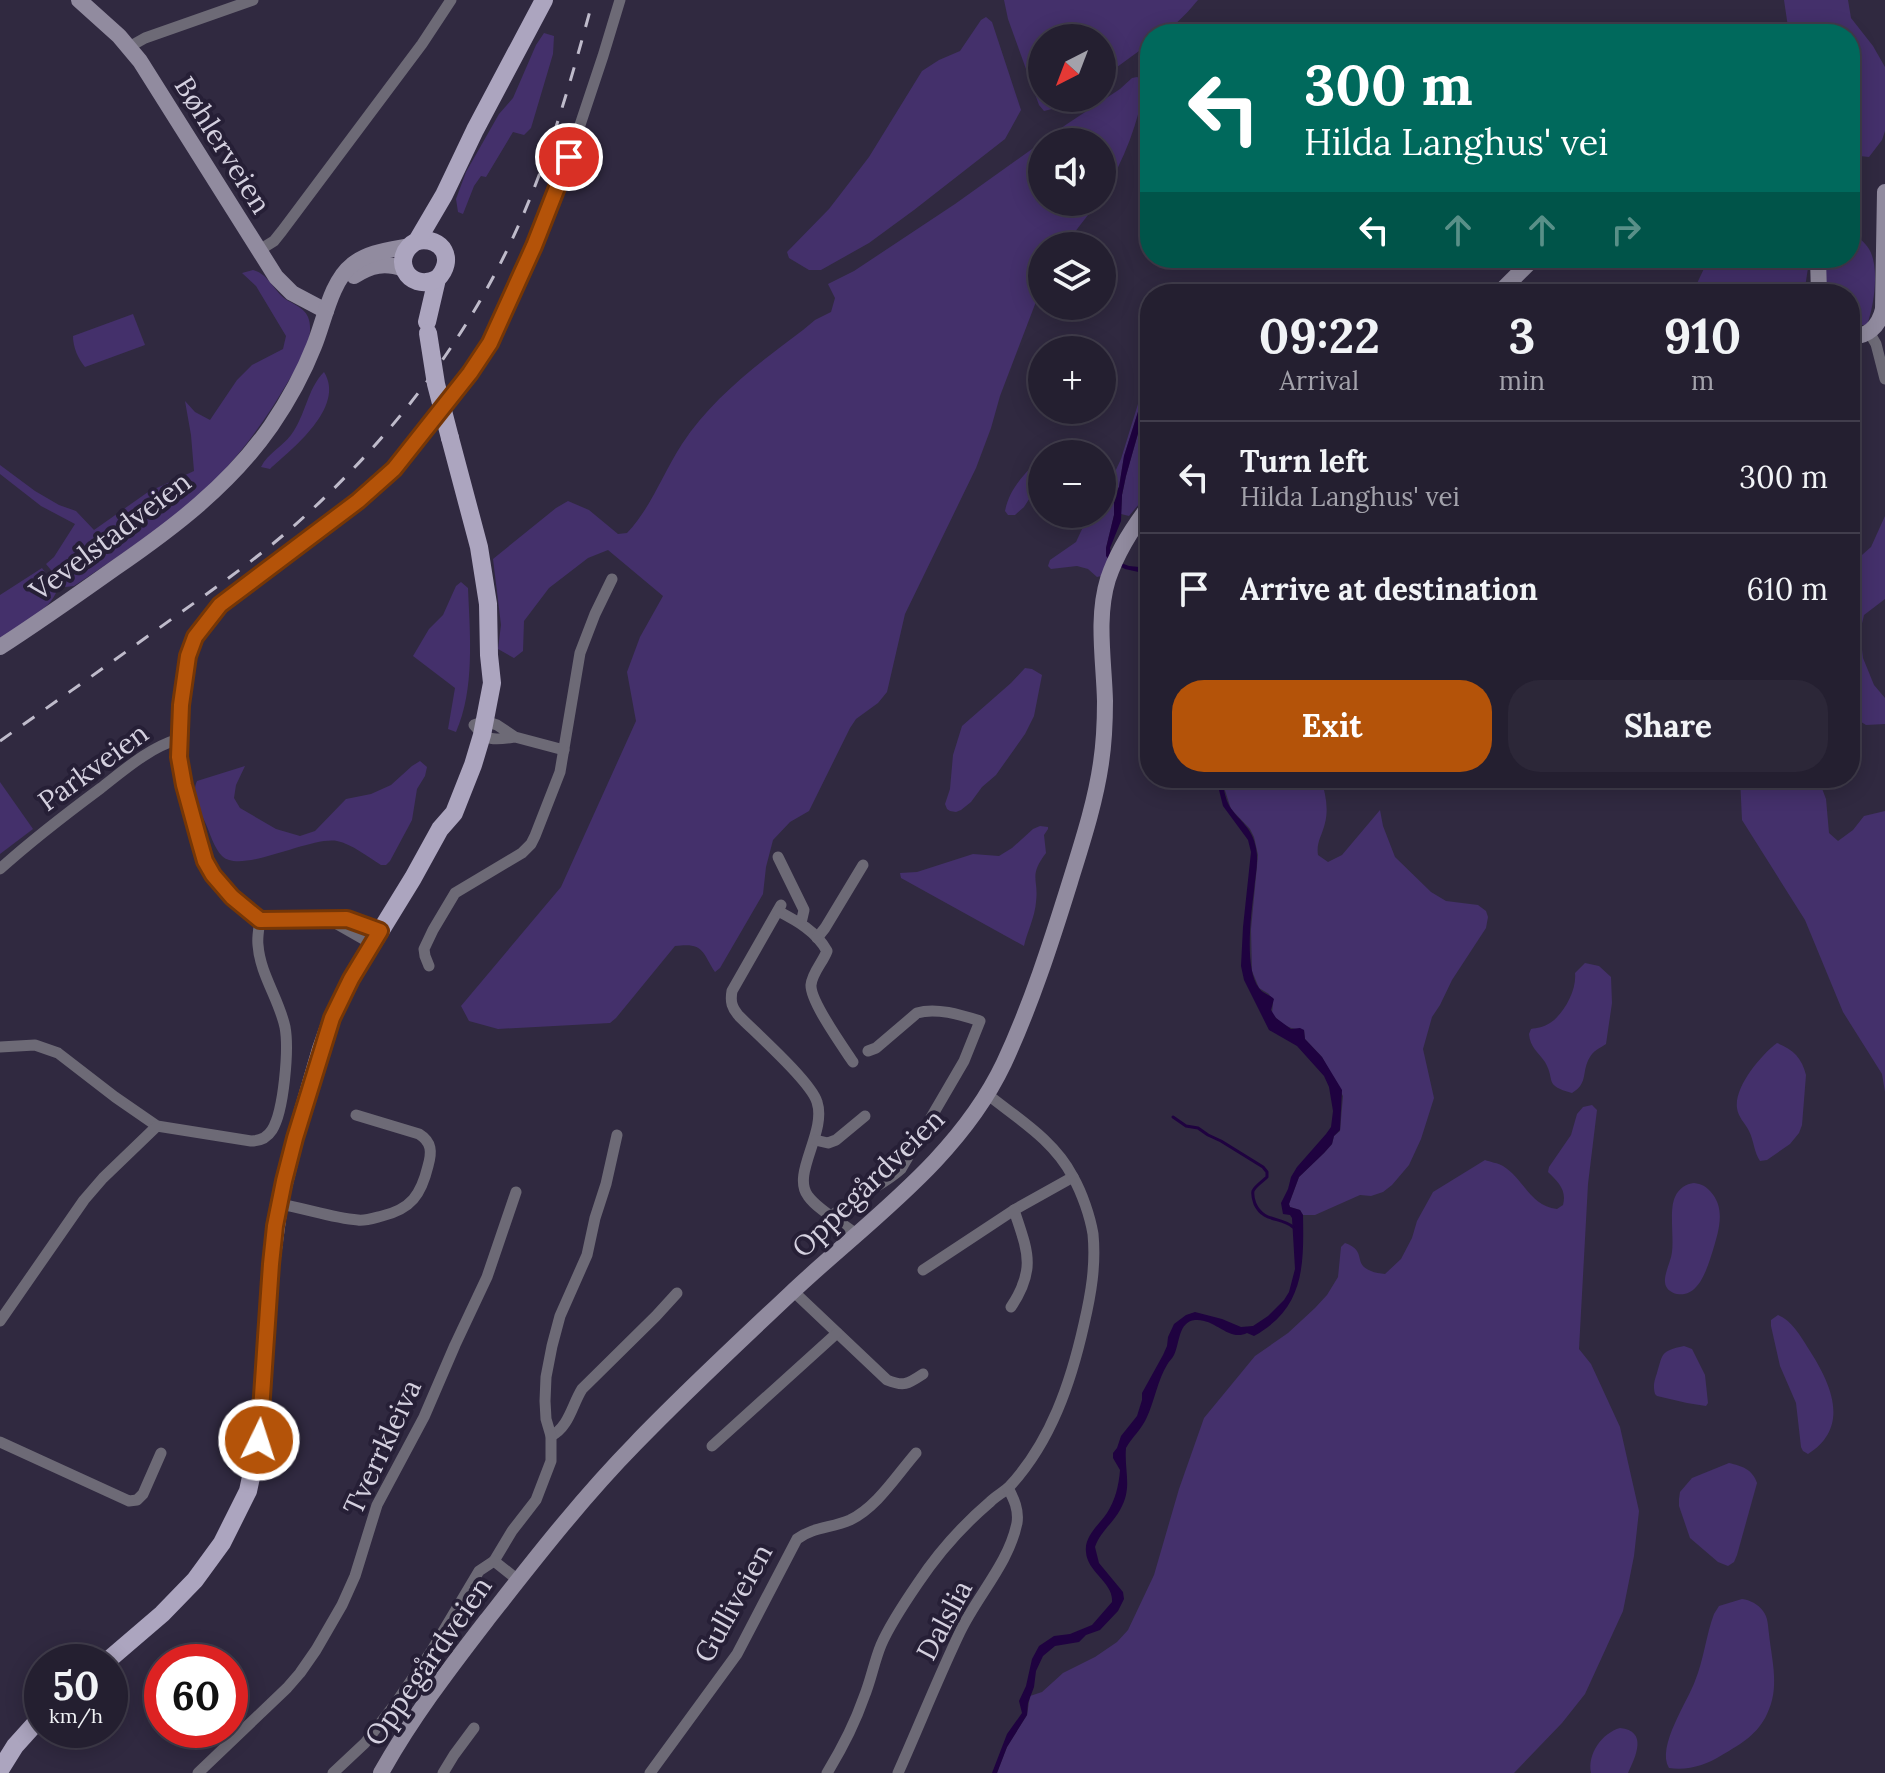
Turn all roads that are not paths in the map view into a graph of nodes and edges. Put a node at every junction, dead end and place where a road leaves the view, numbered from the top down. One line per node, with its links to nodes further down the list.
1 (79, 0): 6 (main road, Bøhlerveien)
2 (253, 0): 6 (street)
3 (451, 0): 11 (street)
4 (544, 0): 8 (main road)
5 (620, 0): 26 (street)
6 (129, 47): 11 (main road, Bøhlerveien)
7 (1885, 192): 19 (main road)
8 (444, 195): 9 (main road); 10 (main road)
9 (413, 243): 10 (main road); 13 (main road); 16 (main road, Vevelstadveien)
10 (437, 244): 14 (main road)
11 (258, 251): 17 (main road, Bøhlerveien)
12 (1524, 268): 15 (main road)
13 (410, 275): 14 (main road); 16 (main road); 18 (main road)
14 (437, 279): 18 (main road)
15 (1508, 284)
16 (334, 292): 17 (main road, Vevelstadveien)
17 (326, 311): 24 (main road, Vevelstadveien)
18 (427, 322): 25 (main road, bridge)
19 (1869, 332): 20 (main road); 21 (street)
20 (1860, 336)
21 (1885, 379)
22 (1140, 519): 39 (main road, Oppegårdveien)
23 (612, 579): 27 (street)
24 (0, 647)
25 (480, 727): 27 (street); 33 (main road)
26 (179, 739): 30 (street, Parkveien); 31 (street)
27 (564, 750): 35 (street)
28 (778, 857): 32 (street)
29 (863, 865): 34 (street)
30 (0, 869)
31 (260, 920): 33 (street); 42 (street)
32 (801, 923): 34 (street); 44 (street)
33 (376, 938): 47 (main road)
34 (817, 938): 38 (street)
35 (429, 966)
36 (0, 1047): 42 (street)
37 (868, 1051): 49 (street)
38 (853, 1062)
39 (987, 1094): 45 (street); 50 (main road, Oppegårdveien)
40 (356, 1115): 47 (street)
41 (865, 1116): 44 (street)
42 (157, 1126): 55 (street)
43 (617, 1135): 58 (street, Oppegårdveien)
44 (815, 1140): 49 (street)
45 (1073, 1177): 48 (street); 63 (street)
46 (516, 1192): 72 (street, Tverrkleiva)
47 (279, 1204): 66 (main road)
48 (1014, 1210): 51 (street); 54 (street)
49 (832, 1216): 50 (street)
50 (856, 1234): 52 (main road, Oppegårdveien)
51 (923, 1270)
52 (793, 1291): 56 (street); 65 (main road, Oppegårdveien)
53 (677, 1293): 58 (street, Oppegårdveien)
54 (1011, 1307)
55 (0, 1321)
56 (837, 1333): 57 (street); 60 (street)
57 (923, 1374)
58 (551, 1436): 64 (street, Oppegårdveien)
59 (0, 1442): 61 (street)
60 (712, 1446)
61 (161, 1453)
62 (916, 1453): 76 (street, Gulliveien)
63 (1008, 1488): 77 (street); 78 (street, Dalslia)
64 (494, 1561): 65 (street, Oppegårdveien); 73 (street, Oppegårdveien)
65 (518, 1580): 74 (main road, Oppegårdveien)
66 (127, 1644)
67 (474, 1728): 75 (street)
68 (24, 1736): 70 (main road)
69 (25, 1748): 71 (main road)
70 (0, 1770)
71 (10, 1773)
72 (198, 1773)
73 (333, 1773)
74 (381, 1773)
75 (443, 1773)
76 (650, 1773)
77 (827, 1773)
78 (898, 1773)

